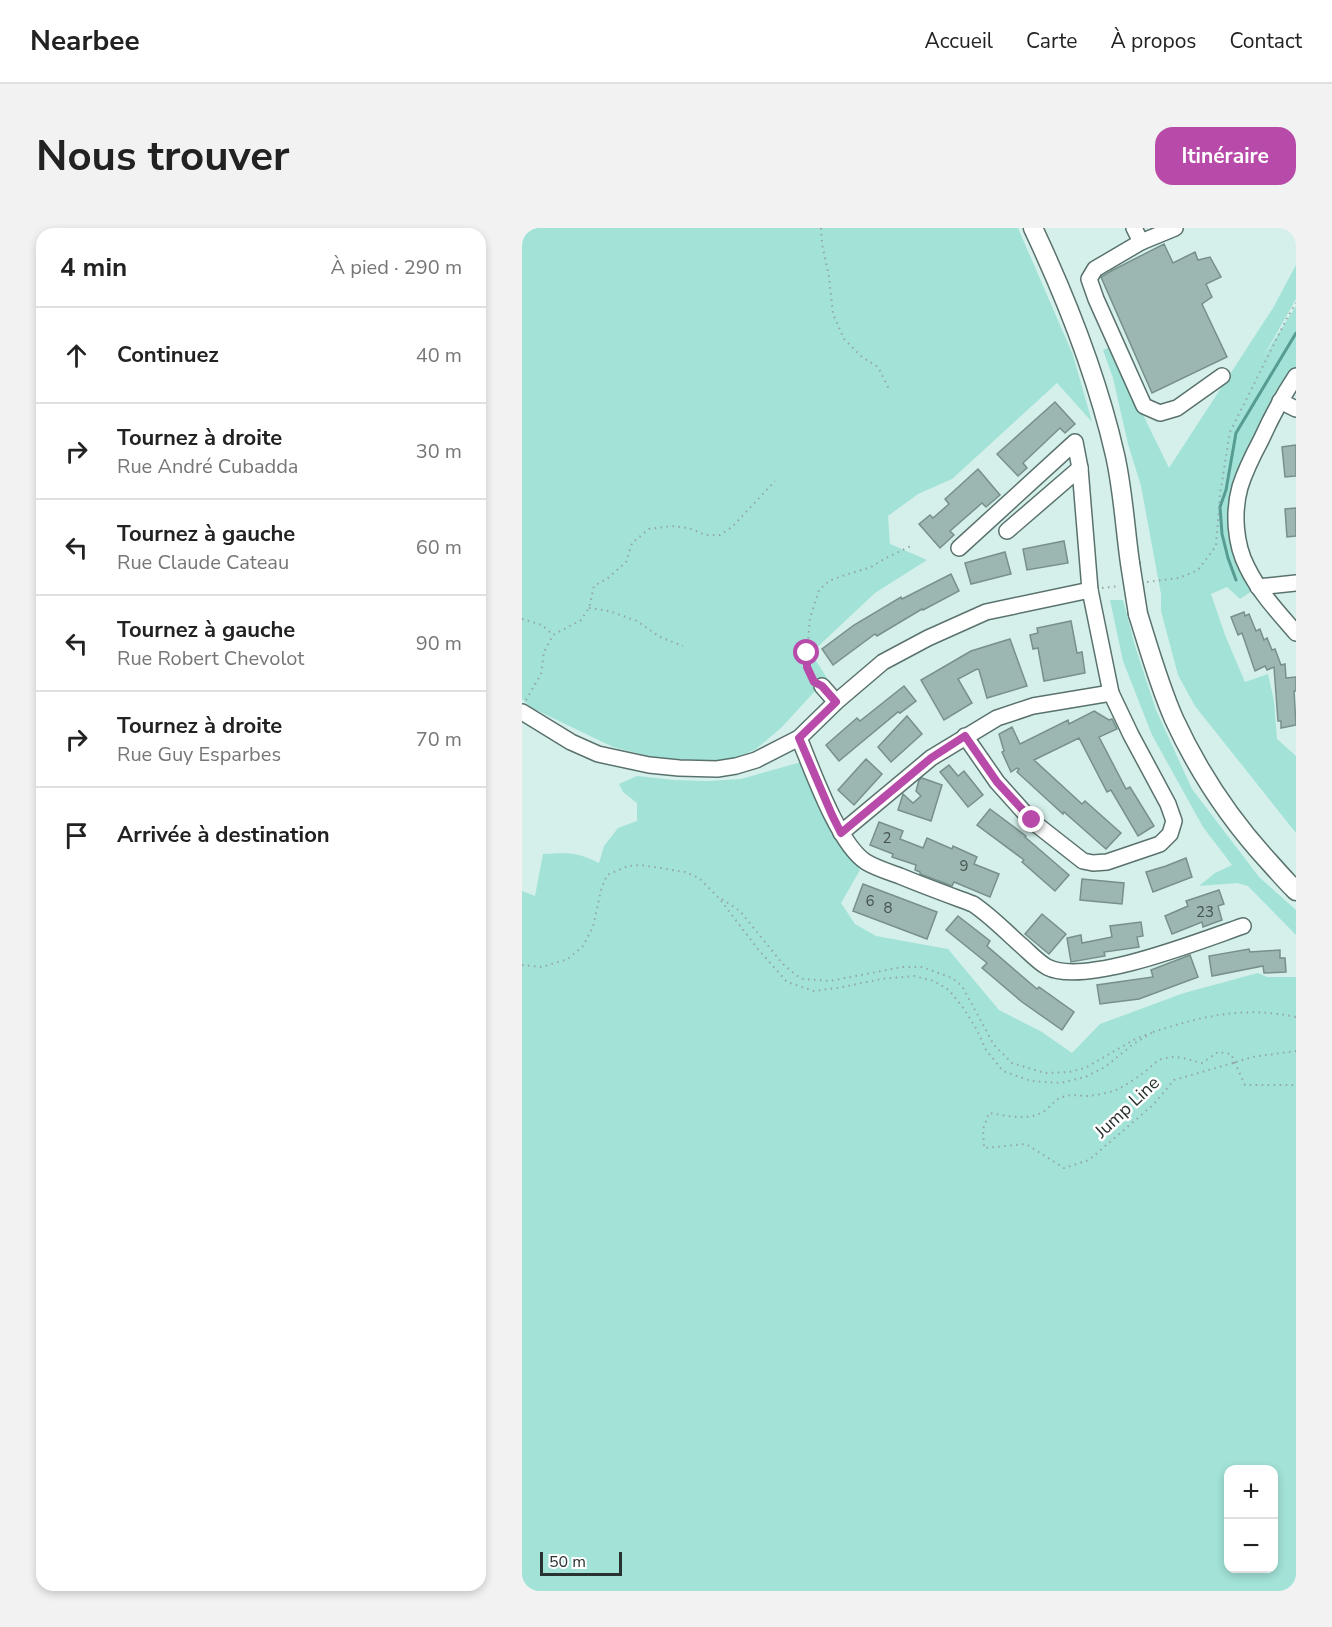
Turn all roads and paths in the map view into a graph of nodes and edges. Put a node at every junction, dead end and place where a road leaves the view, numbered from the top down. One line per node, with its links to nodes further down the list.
1 (821, 228): 9 (path)
2 (1033, 228): 35 (main road, bridge)
3 (1134, 228): 5 (street)
4 (1175, 228): 5 (street)
5 (1141, 242): 7 (street)
6 (1296, 303): 18 (path)
7 (1222, 376)
8 (1296, 376): 10 (street)
9 (889, 389)
10 (1280, 401): 11 (street); 21 (street)
11 (1296, 409)
12 (1080, 468): 14 (street); 16 (street); 22 (street)
13 (775, 481): 23 (path)
14 (1007, 531)
15 (911, 546): 28 (path)
16 (959, 548)
17 (1296, 583): 21 (street)
18 (1138, 584)
19 (1128, 585): 20 (path)
20 (1117, 586)
21 (1258, 587): 25 (street)
22 (1090, 590): 29 (street); 30 (street)
23 (589, 608): 26 (path); 27 (path)
24 (522, 619): 26 (path)
25 (1296, 633)
26 (554, 635): 31 (path)
27 (683, 646)
28 (822, 686): 30 (street)
29 (1111, 693): 32 (street); 32 (street)
30 (836, 702): 33 (street)
31 (522, 710): 33 (street)
32 (965, 736): 34 (street)
33 (799, 738): 34 (street)
34 (841, 833): 37 (street)
35 (1296, 891)
36 (719, 898): 38 (path); 40 (path); 40 (path)
37 (1243, 926)
38 (522, 965)
39 (1296, 1017): 40 (path)
40 (1153, 1032)
41 (1296, 1051): 42 (path, Jump Line)
42 (1296, 1085)

